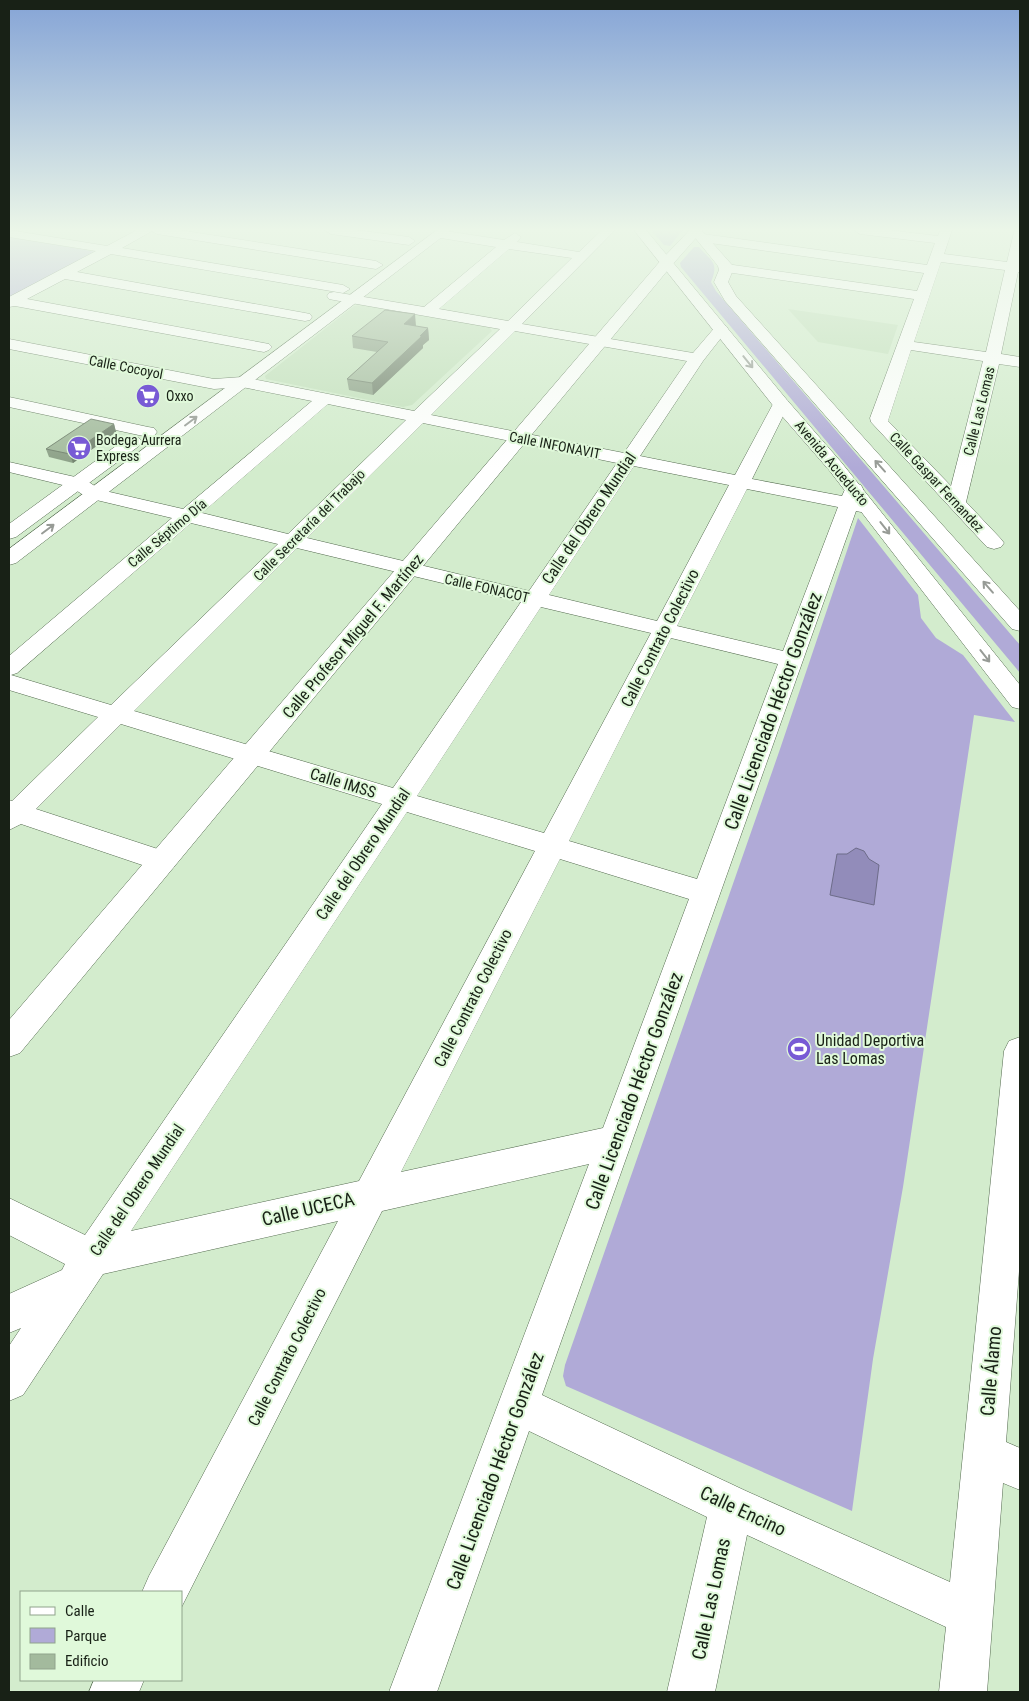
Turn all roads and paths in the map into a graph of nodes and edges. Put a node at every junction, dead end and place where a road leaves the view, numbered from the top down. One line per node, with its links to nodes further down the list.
1 (57, 309): 18 (street)
2 (267, 309): 14 (street)
3 (317, 309): 14 (street)
4 (328, 309): 19 (street)
5 (414, 309): 13 (street)
6 (430, 309): 13 (street)
7 (527, 309): 15 (street, Calle Secretaría del Trabajo)
8 (629, 309): 17 (street, Calle Profesor Miguel F. Martínez)
9 (705, 309): 16 (street, Avenida Acueducto)
10 (740, 309): 50 (street, Avenida Acueducto, one-way to 10)
11 (918, 309): 21 (street)
12 (1005, 309): 24 (street, Calle Las Lomas)
13 (427, 312): 15 (street)
14 (305, 316): 18 (street)
15 (510, 326): 17 (street); 32 (street, Calle Secretaría del Trabajo)
16 (721, 329): 23 (street, Calle del Obrero Mundial); 31 (street, Avenida Acueducto, one-way to 31)
17 (602, 342): 23 (street); 35 (street, Calle Profesor Miguel F. Martínez)
18 (269, 343): 19 (street); 22 (street)
19 (293, 343): 26 (street)
20 (9, 344): 27 (street, Calle Cocoyol)
21 (906, 345): 24 (street); 42 (street, Calle Gaspar Fernandez)
22 (250, 357)
23 (697, 358): 36 (street, Calle del Obrero Mundial)
24 (992, 358): 25 (street); 42 (street, Calle Las Lomas)
25 (1020, 362)
26 (239, 375): 27 (street, Calle INFONAVIT); 29 (street, Calle INFONAVIT); 40 (street, one-way to 26)
27 (214, 384): 28 (street)
28 (199, 394)
29 (324, 398): 32 (street, Calle INFONAVIT); 43 (street, Calle Séptimo Día)
30 (9, 402): 34 (street)
31 (781, 404): 38 (street, Calle Contrato Colectivo); 41 (street, Avenida Acueducto)
32 (418, 417): 35 (street, Calle INFONAVIT); 45 (street, Calle Secretaría del Trabajo)
33 (163, 421): 34 (street)
34 (148, 432): 39 (street)
35 (520, 438): 36 (street, Calle INFONAVIT); 48 (street, Calle Profesor Miguel F. Martínez)
36 (628, 459): 38 (street, Calle INFONAVIT); 49 (street, Calle del Obrero Mundial)
37 (9, 467): 39 (street, Calle FONACOT)
38 (741, 482): 41 (street, Calle INFONAVIT); 51 (street, Calle Contrato Colectivo)
39 (77, 483): 40 (street, Calle FONACOT); 44 (street)
40 (95, 494): 43 (street, Calle FONACOT); 47 (street, one-way to 40)
41 (857, 500): 52 (street, Calle Licenciado Héctor González); 55 (street, Avenida Acueducto, one-way to 55)
42 (956, 502): 46 (street, Calle Gaspar Fernandez)
43 (187, 516): 45 (street, Calle FONACOT); 53 (street, Calle Séptimo Día)
44 (9, 533)
45 (292, 541): 48 (street, Calle FONACOT); 56 (street, Calle Secretaría del Trabajo)
46 (994, 542)
47 (9, 558)
48 (410, 569): 49 (street, Calle FONACOT); 57 (street, Calle Profesor Miguel F. Martínez)
49 (534, 599): 51 (street, Calle FONACOT); 58 (street, Calle del Obrero Mundial)
50 (1020, 624)
51 (664, 630): 52 (street, Calle FONACOT); 60 (street, Calle Contrato Colectivo)
52 (792, 660): 62 (street, Calle Licenciado Héctor González)
53 (9, 668)
54 (9, 682): 56 (street, Calle IMSS)
55 (1020, 701)
56 (116, 714): 57 (street, Calle IMSS); 59 (street, Calle Secretaría del Trabajo)
57 (252, 755): 58 (street, Calle IMSS); 61 (street, Calle Profesor Miguel F. Martínez)
58 (399, 800): 60 (street, Calle IMSS); 68 (street, Calle del Obrero Mundial)
59 (11, 814): 61 (street)
60 (552, 846): 62 (street, Calle IMSS); 66 (street, Calle Contrato Colectivo)
61 (163, 861): 63 (street, Calle Profesor Miguel F. Martínez)
62 (706, 893): 65 (street, Calle Licenciado Héctor González)
63 (9, 1043)
64 (1020, 1051): 72 (street, Calle Álamo)
65 (615, 1142): 66 (street, Calle UCECA); 71 (street, Calle Licenciado Héctor González)
66 (371, 1195): 68 (street, Calle UCECA); 75 (street, Calle Contrato Colectivo)
67 (9, 1216): 68 (street)
68 (83, 1270): 69 (street, Calle UCECA); 70 (street, Calle del Obrero Mundial)
69 (9, 1314)
70 (9, 1381)
71 (519, 1405): 74 (street, Calle Encino); 77 (street, Calle Licenciado Héctor González)
72 (983, 1454): 73 (street); 76 (street, Calle Álamo)
73 (1020, 1469)
74 (732, 1506): 76 (street, Calle Encino); 78 (street, Calle Las Lomas)
75 (166, 1591)
76 (970, 1614): 79 (street, Calle Álamo)
77 (414, 1692)
78 (691, 1692)
79 (963, 1692)

